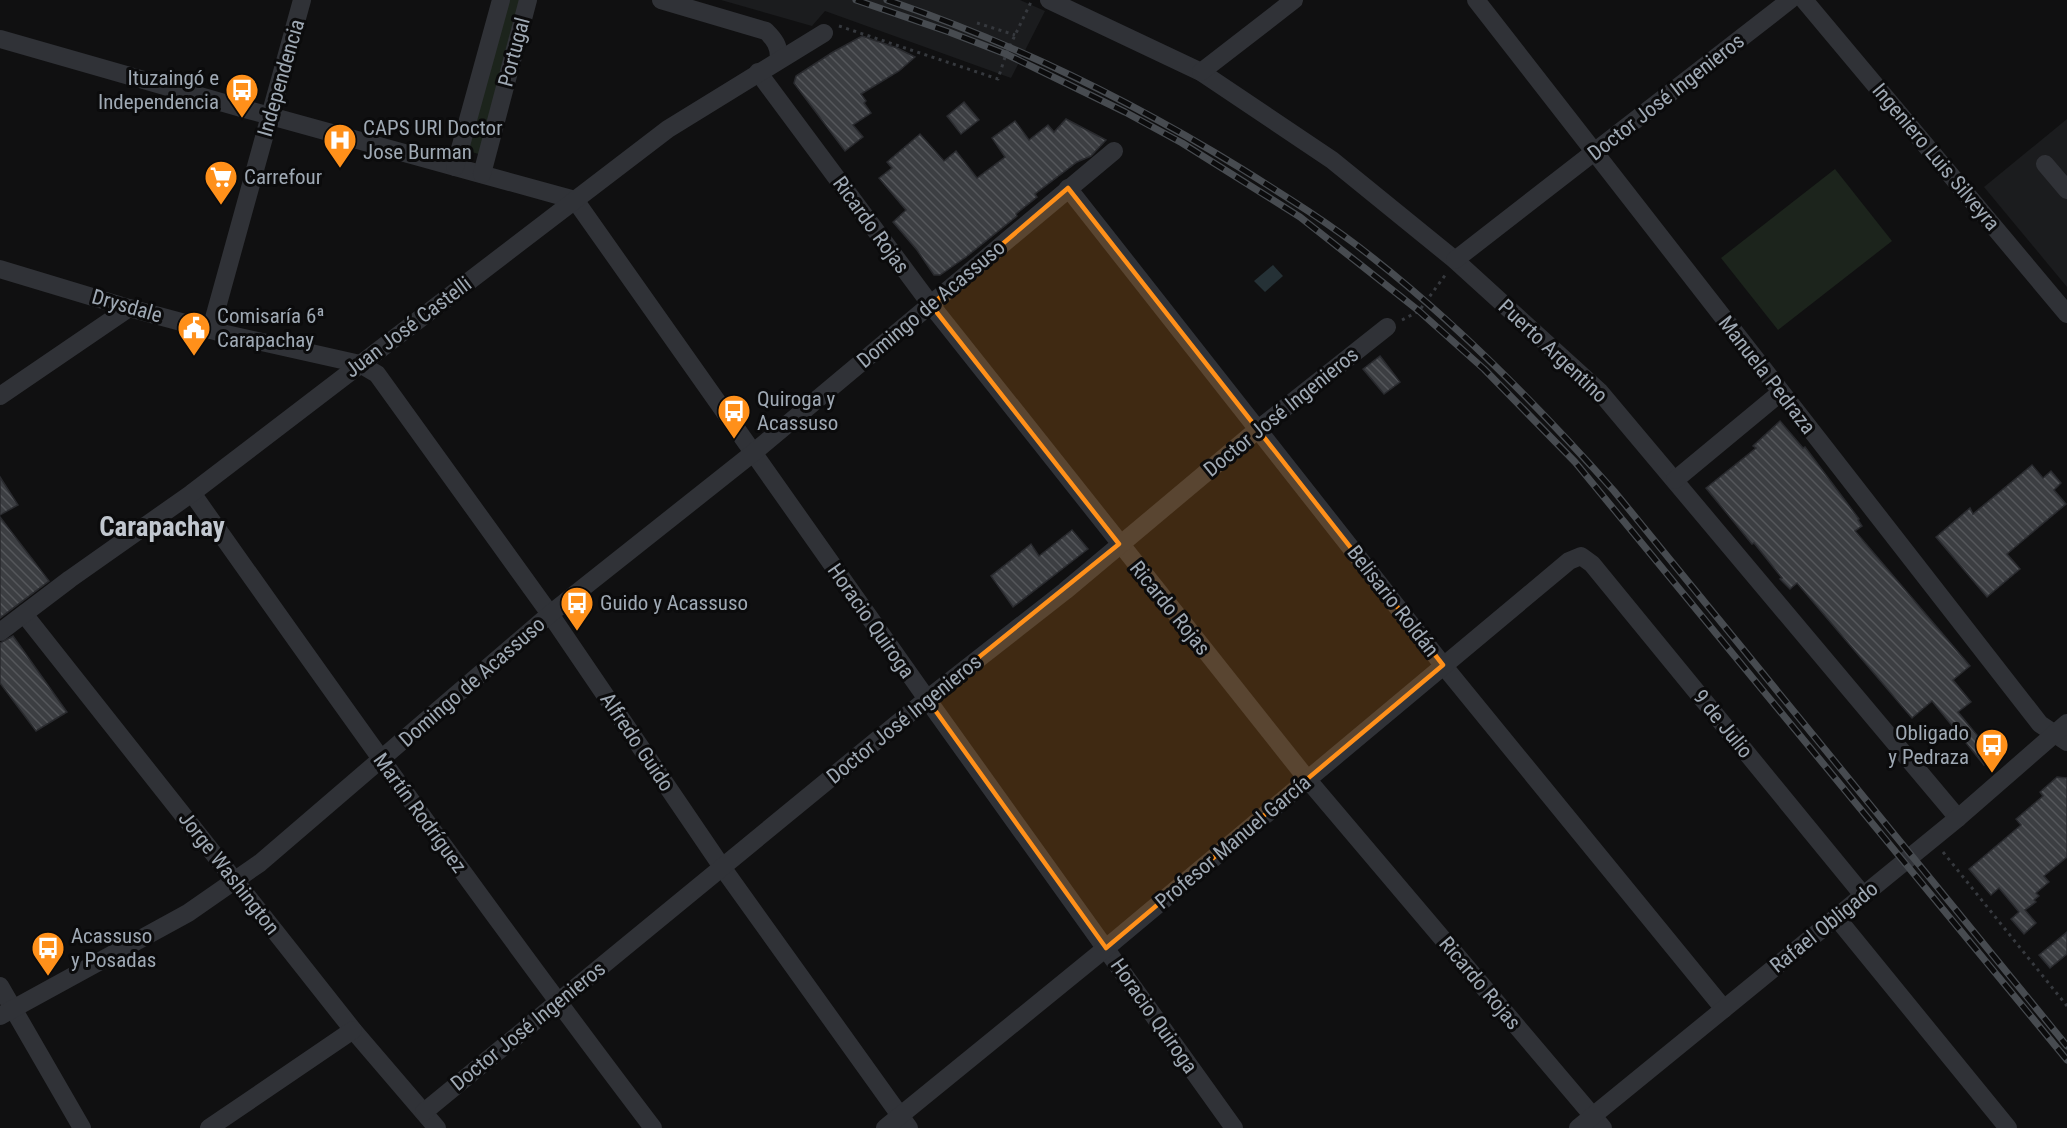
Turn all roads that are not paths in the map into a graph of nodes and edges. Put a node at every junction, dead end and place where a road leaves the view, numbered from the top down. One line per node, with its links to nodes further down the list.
1 (302, 0): 15 (street, Independencia)
2 (501, 0): 19 (street, Portugal)
3 (528, 0): 20 (street, Portugal)
4 (661, 0): 12 (street)
5 (1049, 0): 14 (street, Puerto Argentino)
6 (1294, 0): 14 (street)
7 (1476, 0): 17 (street, Manuela Pedraza)
8 (1790, 0): 17 (street, Doctor José Ingenieros)
9 (1804, 0): 28 (street, Ingeniero Luis Silveyra)
10 (824, 33): 12 (street, Juan José Castelli)
11 (0, 39): 15 (street)
12 (779, 58): 13 (street, Juan José Castelli)
13 (758, 72): 23 (street, Juan José Castelli); 26 (street, Ricardo Rojas)
14 (1201, 72): 24 (street, Puerto Argentino)
15 (270, 116): 19 (street); 30 (street, Independencia)
16 (1114, 151): 21 (street, Domingo de Acassuso)
17 (1596, 152): 24 (street, Doctor José Ingenieros); 32 (street, Manuela Pedraza)
18 (2045, 164): 22 (street)
19 (455, 167): 20 (street)
20 (482, 174): 23 (street)
21 (1068, 188): 26 (street, Domingo de Acassuso); 34 (street, Belisario Roldán)
22 (2067, 190)
23 (575, 200): 31 (street, Juan José Castelli); 35 (street, Horacio Quiroga)
24 (1455, 260): 36 (street, Puerto Argentino)
25 (0, 269): 27 (street, Drysdale)
26 (931, 305): 35 (street, Domingo de Acassuso); 38 (street, Ricardo Rojas)
27 (129, 308): 30 (street, Drysdale); 33 (street)
28 (2067, 314)
29 (1387, 327): 34 (street, Doctor José Ingenieros)
30 (211, 329): 31 (street, Drysdale)
31 (360, 364): 37 (street, Juan José Castelli); 41 (street, Alfredo Guido)
32 (1780, 393): 36 (street); 45 (street, Manuela Pedraza)
33 (0, 396)
34 (1257, 430): 38 (street, Doctor José Ingenieros); 43 (street, Belisario Roldán)
35 (753, 453): 41 (street, Domingo de Acassuso); 44 (street, Horacio Quiroga)
36 (1675, 480): 48 (street, Puerto Argentino)
37 (192, 493): 40 (street, Juan José Castelli); 46 (street, Martín Rodríguez)
38 (1119, 544): 44 (street, Doctor José Ingenieros); 47 (street, Ricardo Rojas)
39 (1581, 556): 43 (street, Profesor Manuel García); 51 (street, 9 de Julio)
40 (24, 614): 42 (street, Juan José Castelli); 50 (street, Jorge Washington)
41 (550, 614): 46 (street, Domingo de Acassuso); 49 (street, Alfredo Guido)
42 (0, 632)
43 (1443, 665): 47 (street, Profesor Manuel García); 56 (street, Belisario Roldán)
44 (927, 699): 49 (street, Doctor José Ingenieros); 53 (street, Horacio Quiroga)
45 (2063, 733): 48 (street, Rafael Obligado)
46 (381, 760): 50 (street, Domingo de Acassuso); 55 (street, Martín Rodríguez)
47 (1308, 780): 53 (street, Profesor Manuel García); 61 (street, Ricardo Rojas)
48 (1958, 818): 51 (street, Rafael Obligado)
49 (722, 867): 55 (street, Doctor José Ingenieros); 60 (street, Alfredo Guido)
50 (235, 881): 57 (street, Domingo de Acassuso); 58 (street, Jorge Washington)
51 (1863, 895): 52 (street, Rafael Obligado)
52 (1836, 917): 56 (street, Rafael Obligado); 69 (street)
53 (1106, 948): 60 (street, Profesor Manuel García); 67 (street, Horacio Quiroga)
54 (0, 986): 57 (street)
55 (557, 1002): 59 (street, Doctor José Ingenieros); 65 (street, Martín Rodríguez)
56 (1724, 1009): 61 (street, Rafael Obligado)
57 (6, 1013): 62 (street)
58 (353, 1030): 59 (street, Jorge Washington); 63 (street)
59 (424, 1112): 64 (street, Jorge Washington)
60 (904, 1122): 66 (street, Profesor Manuel García)
61 (1598, 1122): 68 (street, Rafael Obligado)
62 (82, 1128)
63 (209, 1128)
64 (437, 1128)
65 (653, 1128)
66 (885, 1128)
67 (1234, 1128)
68 (1578, 1128)
69 (2008, 1128)

